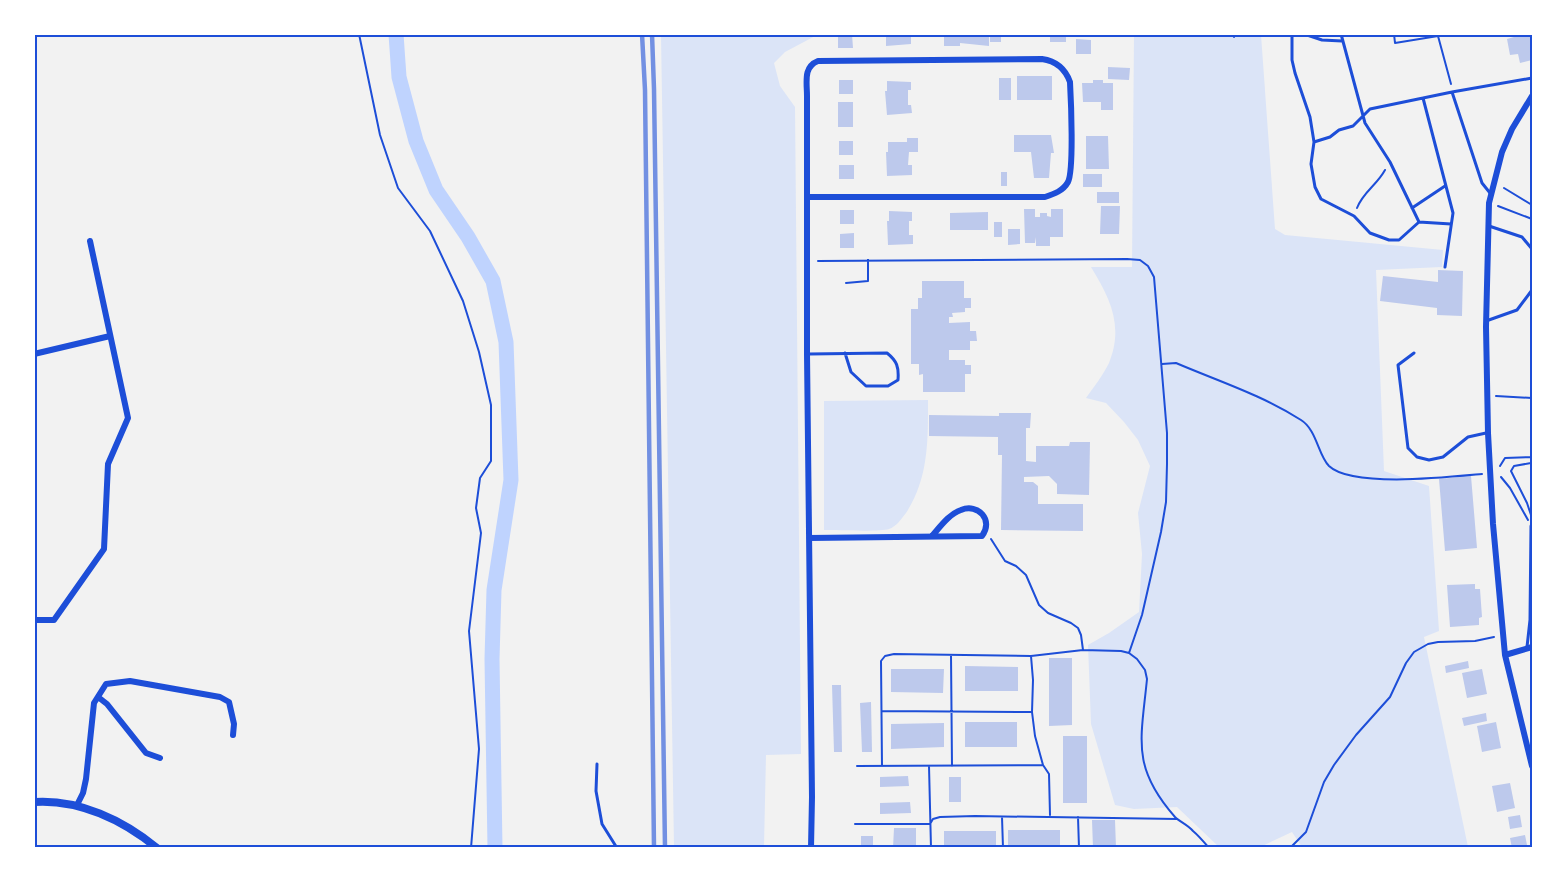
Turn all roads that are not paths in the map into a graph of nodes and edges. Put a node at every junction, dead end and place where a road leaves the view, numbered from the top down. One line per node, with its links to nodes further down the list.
1 (1292, 34): 10 (lane)
2 (1304, 34): 4 (lane)
3 (1341, 34): 4 (lane)
4 (1342, 40): 9 (lane)
5 (1533, 78): 6 (lane)
6 (1452, 92): 8 (lane); 12 (lane)
7 (1533, 96): 12 (street)
8 (1423, 98): 9 (lane); 11 (lane)
9 (1363, 117): 10 (lane); 14 (lane)
10 (1314, 142): 15 (lane)
11 (1445, 186): 14 (lane); 16 (lane)
12 (1491, 194): 17 (street)
13 (807, 197): 13 (street); 27 (street)
14 (1412, 208): 15 (lane)
15 (1419, 222): 16 (lane)
16 (1451, 224): 20 (lane)
17 (1489, 226): 19 (lane); 22 (street)
18 (90, 241): 23 (street)
19 (1533, 249)
20 (1445, 267)
21 (1533, 290): 22 (lane)
22 (1486, 321): 28 (street)
23 (111, 336): 26 (street); 32 (street)
24 (845, 353): 24 (lane); 27 (lane)
25 (1414, 353): 28 (lane)
26 (34, 354)
27 (807, 354): 31 (street)
28 (1488, 433): 34 (street)
29 (1531, 526): 33 (lane)
30 (932, 536): 30 (street); 31 (street)
31 (809, 538): 44 (street)
32 (34, 620)
33 (1529, 648): 34 (street)
34 (1505, 655): 39 (street)
35 (98, 697): 36 (street); 37 (street); 41 (street)
36 (233, 735)
37 (160, 758)
38 (597, 764): 43 (lane)
39 (1533, 766)
40 (34, 802): 41 (street)
41 (77, 806): 42 (street)
42 (157, 848)
43 (617, 848)
44 (811, 848)

